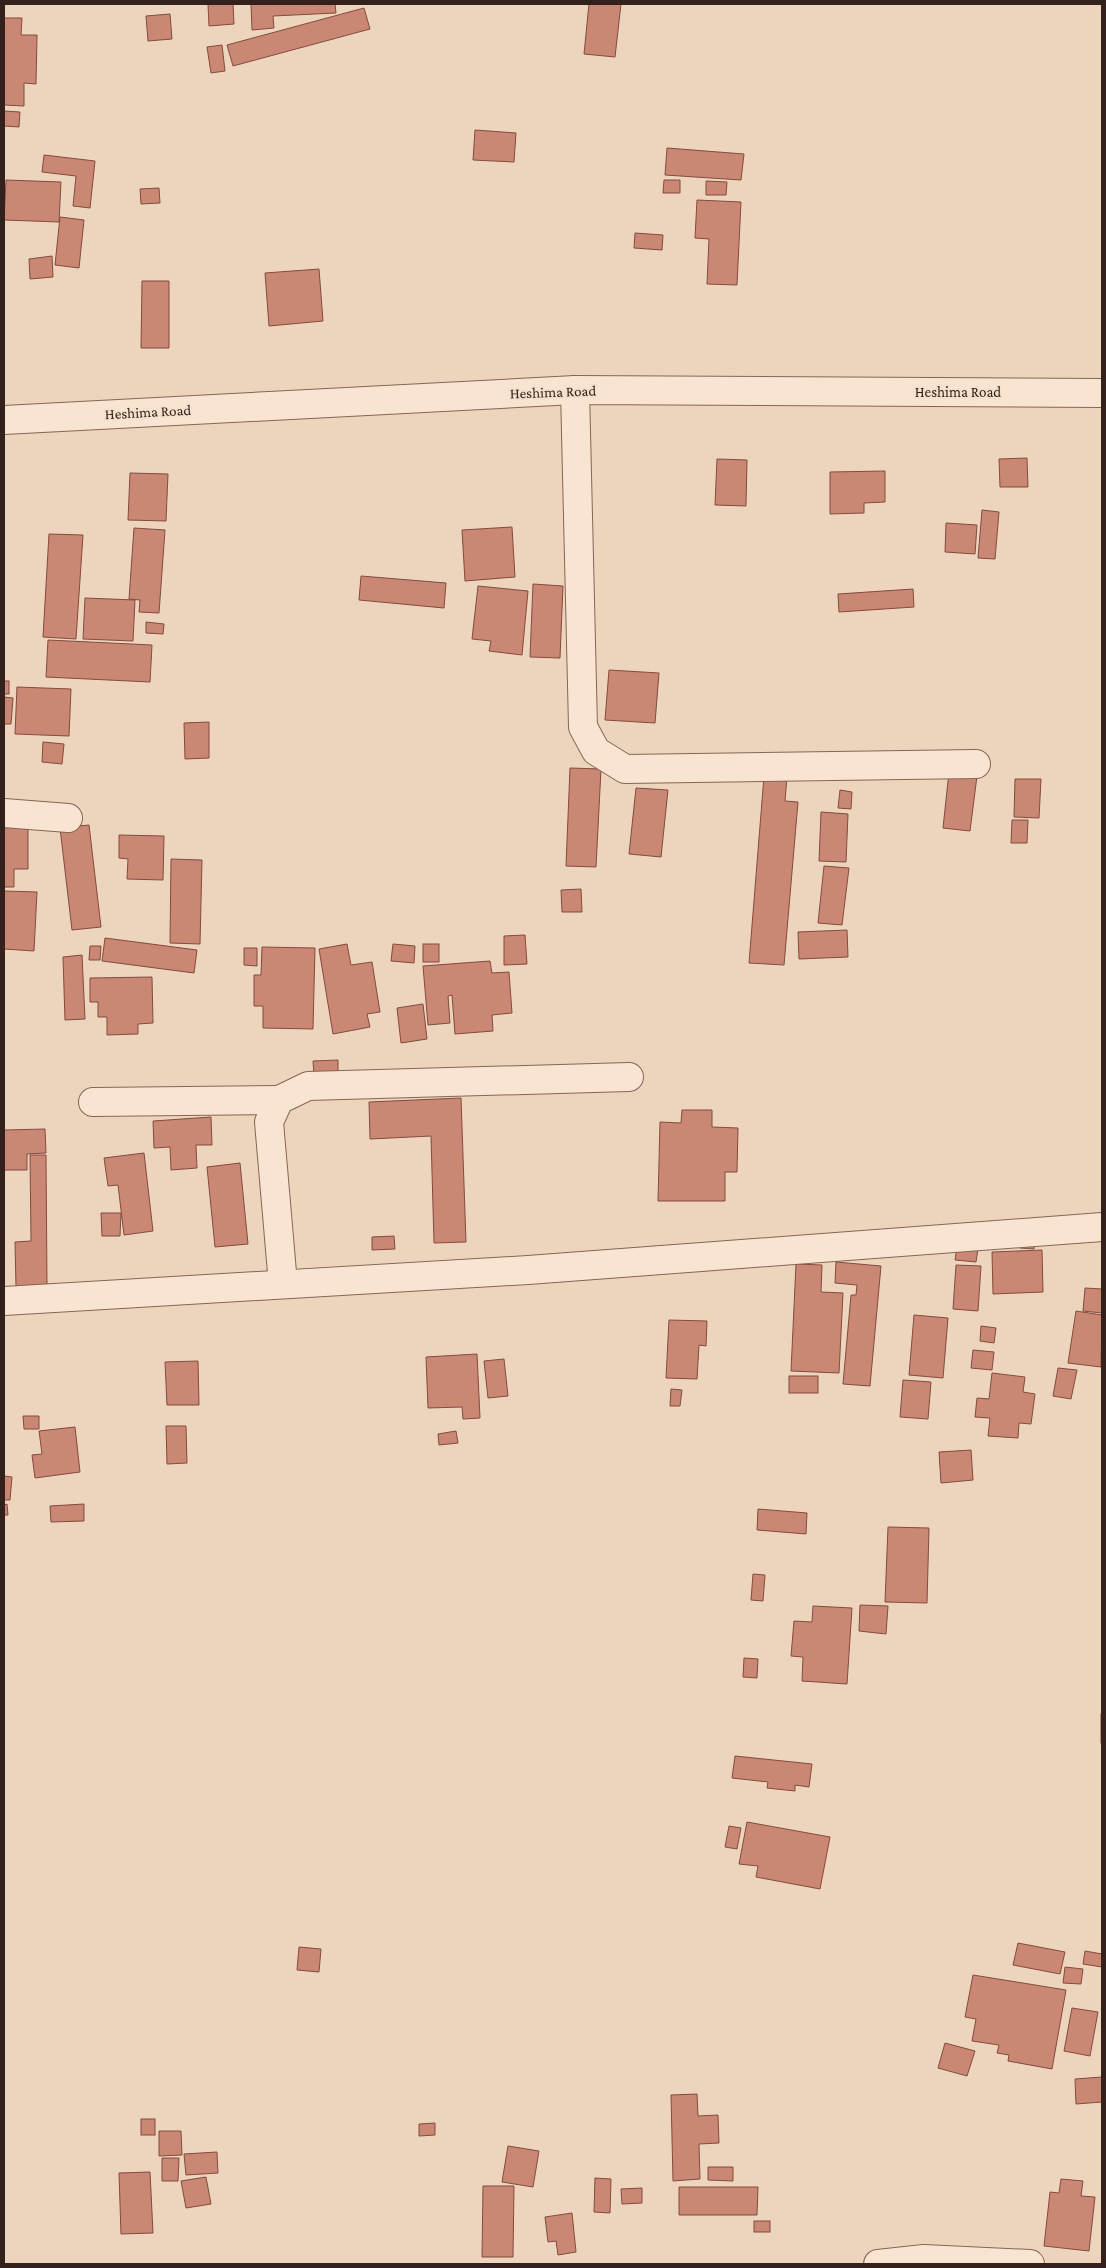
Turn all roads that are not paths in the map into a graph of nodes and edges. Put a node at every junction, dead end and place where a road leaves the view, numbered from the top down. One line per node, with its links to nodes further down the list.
1 (575, 390): 2 (street, Heshima Road); 3 (street, Heshima Road); 4 (street)
2 (1102, 393)
3 (4, 420)
4 (976, 764)
5 (4, 813): 6 (street)
6 (68, 818)
7 (629, 1077): 8 (street)
8 (279, 1100): 9 (street); 11 (street)
9 (93, 1102)
10 (1102, 1227): 11 (street)
11 (283, 1284): 12 (street)
12 (4, 1301)
13 (878, 2264): 14 (street)
14 (1030, 2264)

